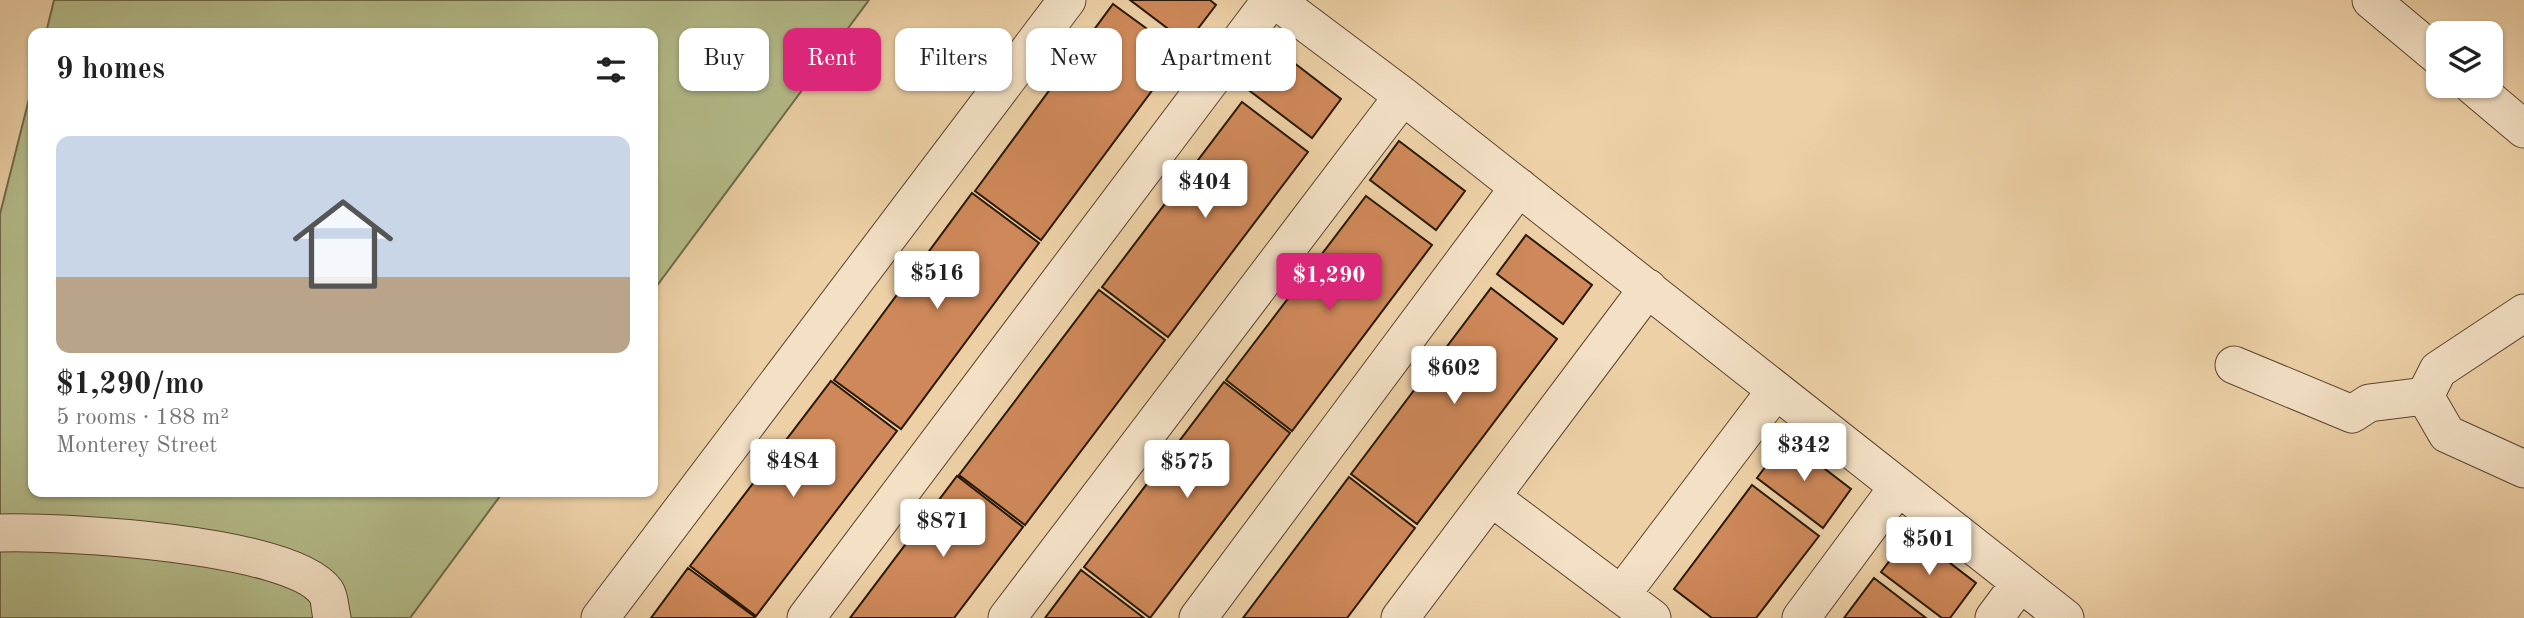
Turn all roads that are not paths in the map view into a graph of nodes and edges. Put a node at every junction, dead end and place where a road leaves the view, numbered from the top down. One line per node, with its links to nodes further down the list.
1 (1067, 0): 21 (street)
2 (1273, 0): 5 (street); 22 (street)
3 (2379, 2): 4 (street)
4 (2426, 45)
5 (1403, 96): 8 (street); 23 (street)
6 (2487, 98): 7 (street)
7 (2524, 129)
8 (1519, 187): 9 (street); 24 (street)
9 (1648, 288): 12 (street); 16 (street)
10 (2524, 313): 13 (street)
11 (2234, 365): 13 (street)
12 (1776, 390): 15 (street); 19 (street)
13 (2425, 396): 14 (street)
14 (2524, 469)
15 (1898, 487): 18 (street); 27 (street)
16 (1491, 497): 19 (street); 25 (street)
17 (0, 533): 20 (street)
18 (2021, 583): 28 (street); 29 (street)
19 (1621, 595): 26 (street)
20 (331, 618)
21 (600, 618)
22 (806, 618)
23 (1007, 618)
24 (1198, 618)
25 (1401, 618)
26 (1652, 618)
27 (1801, 618)
28 (1994, 618)
29 (2065, 618)

